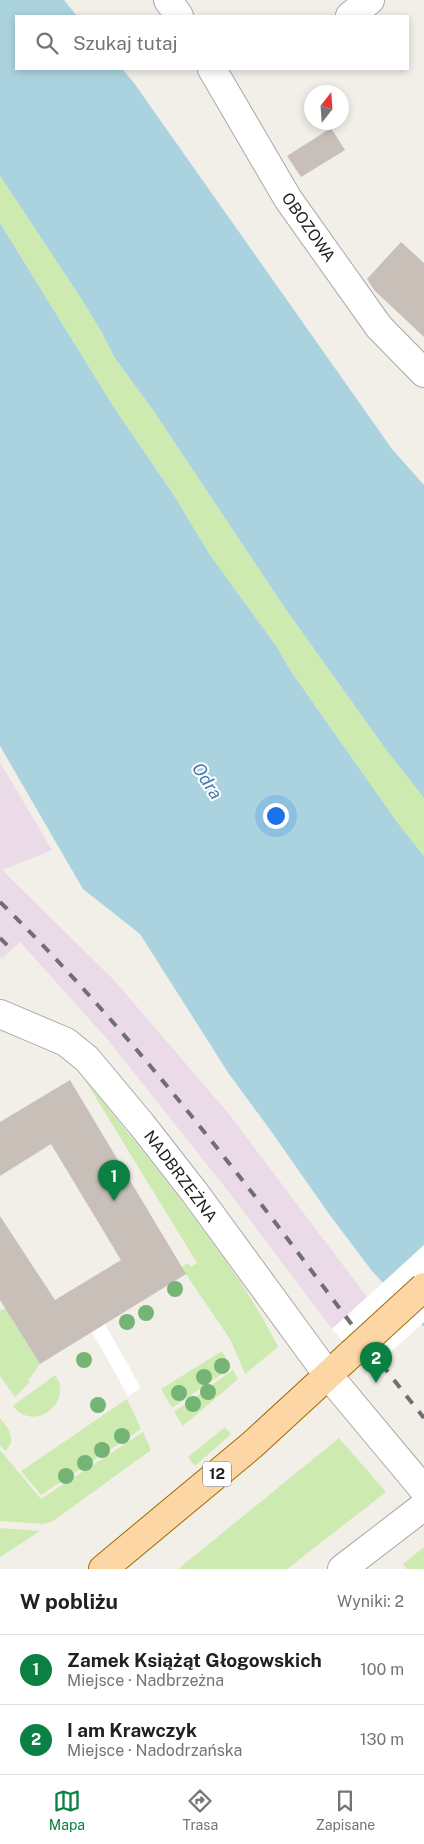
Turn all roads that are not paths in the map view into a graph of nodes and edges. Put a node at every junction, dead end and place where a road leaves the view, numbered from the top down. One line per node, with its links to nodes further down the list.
1 (168, 0): 3 (street)
2 (370, 0): 4 (street)
3 (178, 15)
4 (351, 15)
5 (213, 70): 6 (street, OBOZOWA)
6 (424, 373)
7 (0, 1014): 9 (street, NADBRZEŻNA)
8 (424, 1287): 9 (main road, 12, bridge)
9 (328, 1375): 10 (street, NADBRZEŻNA); 12 (main road, 12)
10 (424, 1490)
11 (424, 1506): 13 (street)
12 (104, 1569)
13 (342, 1569)

